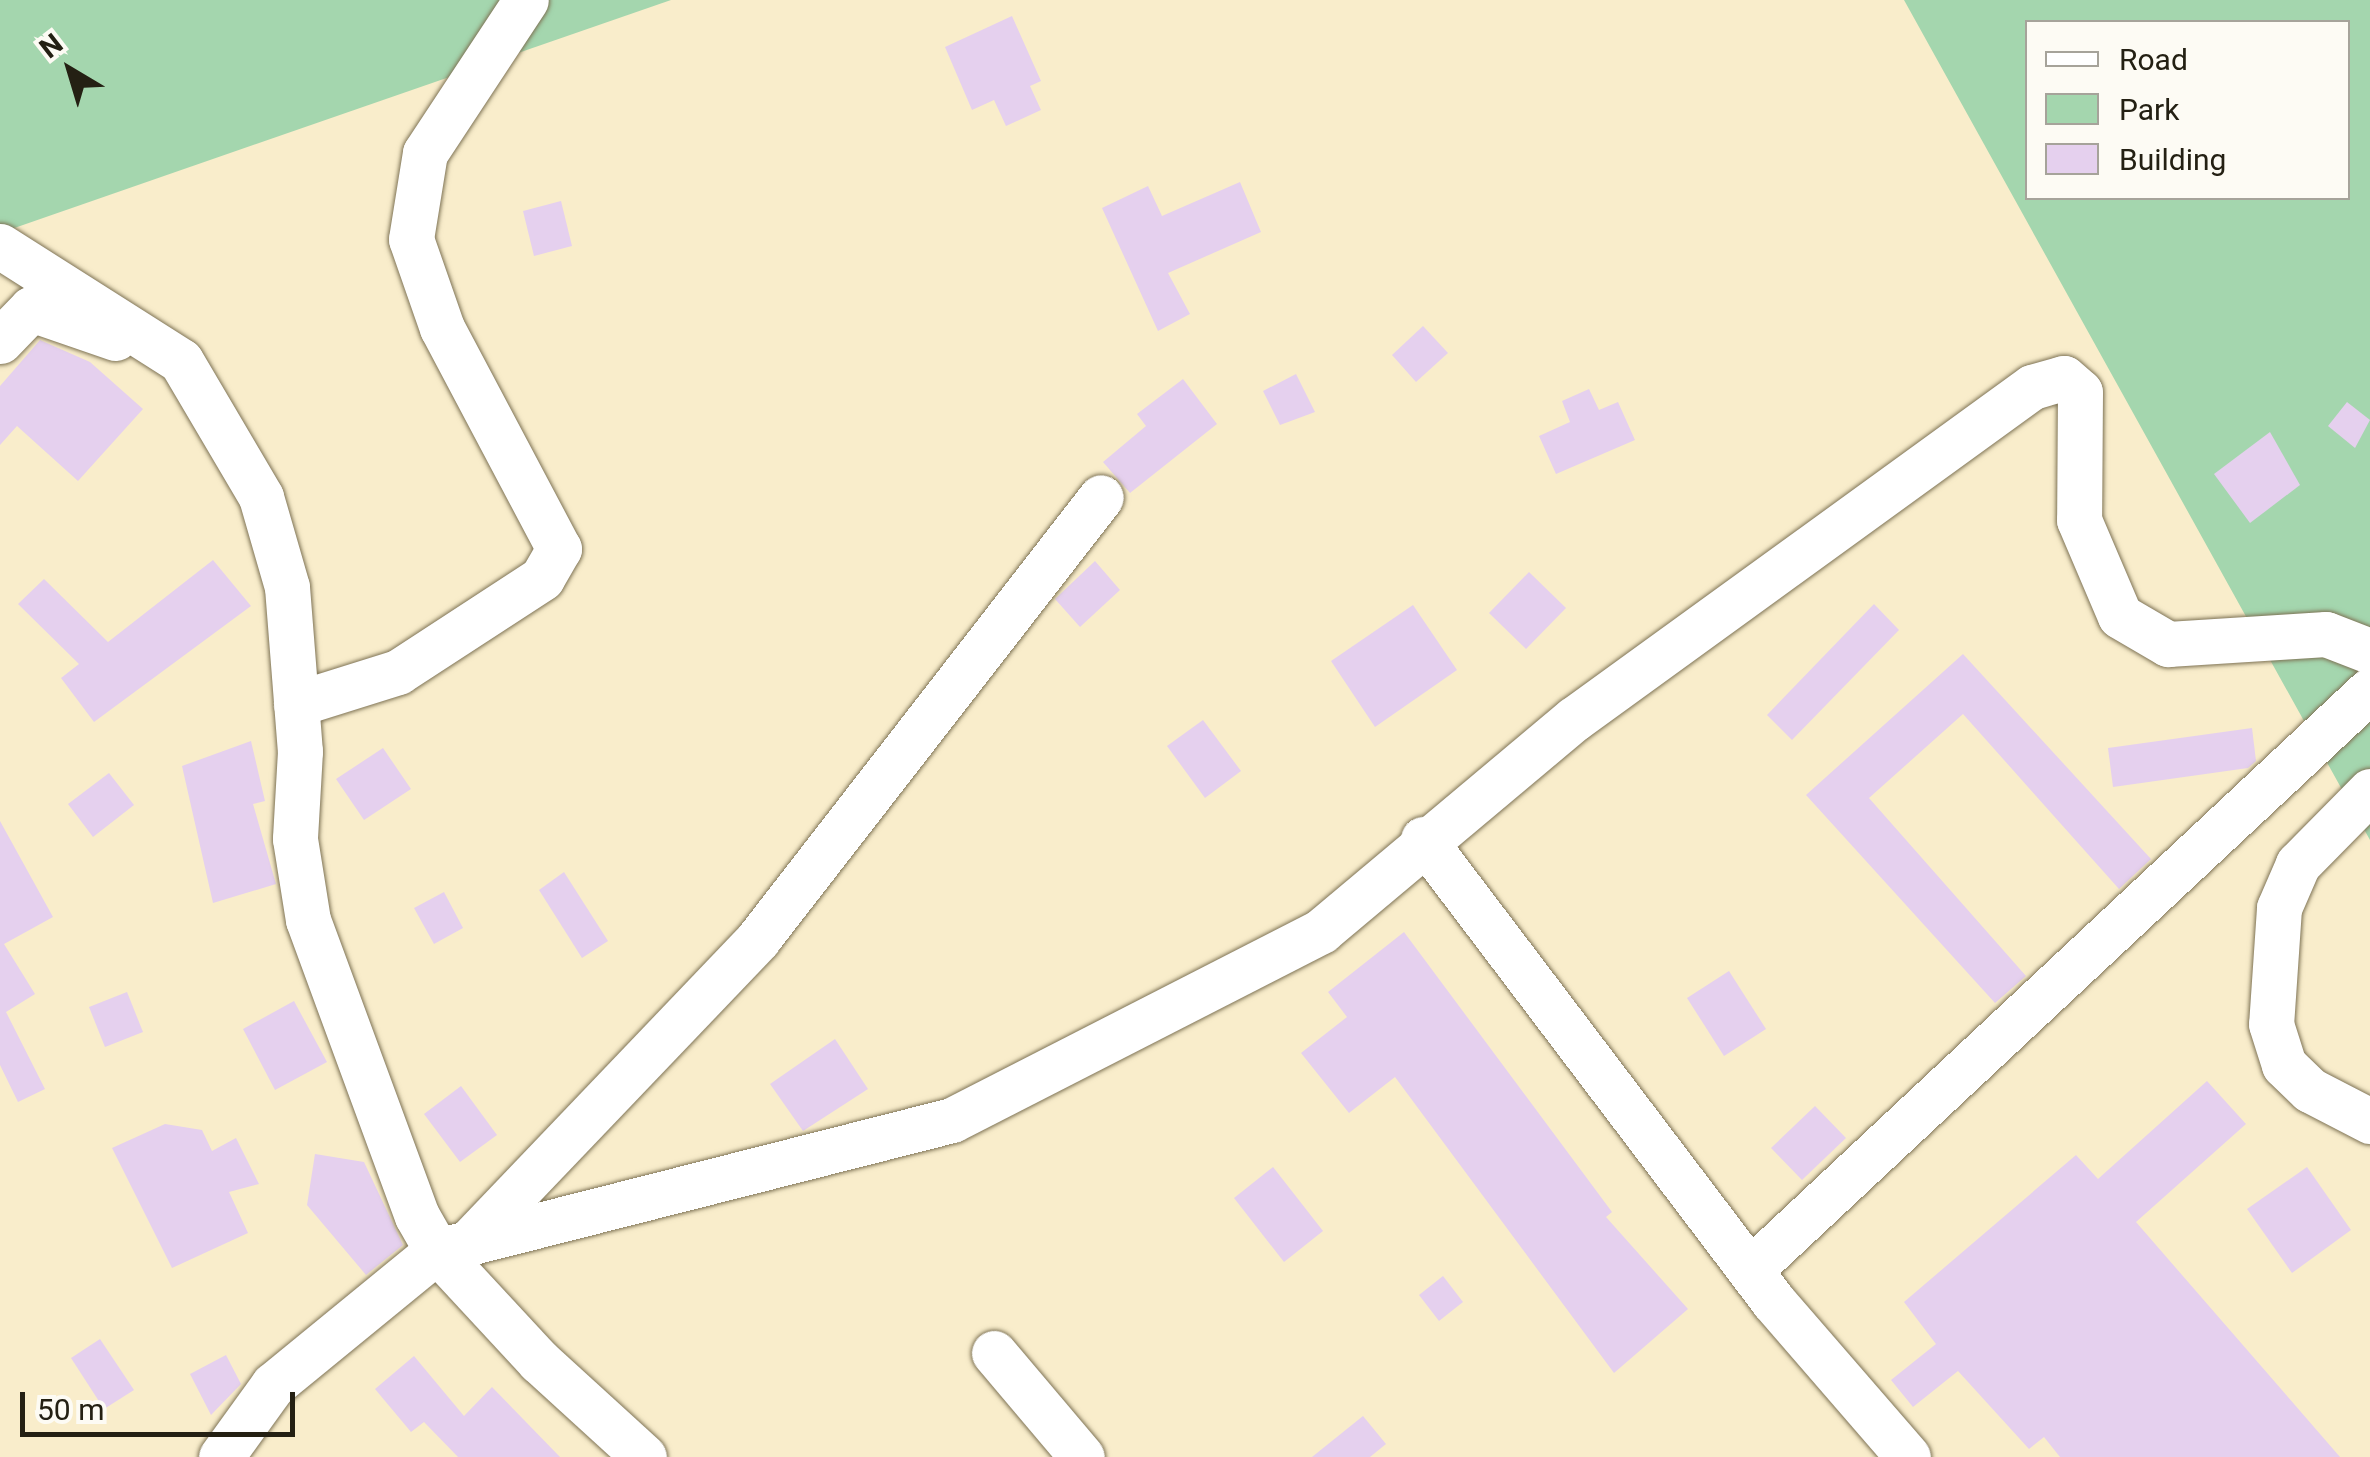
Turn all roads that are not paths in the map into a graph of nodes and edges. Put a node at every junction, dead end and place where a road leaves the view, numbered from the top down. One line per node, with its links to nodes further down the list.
1 (526, 0): 8 (street)
2 (0, 246): 4 (street)
3 (0, 341): 4 (street)
4 (181, 360): 8 (street)
5 (1101, 497): 12 (street)
6 (2370, 651): 10 (street)
7 (2370, 690): 13 (street)
8 (296, 704): 12 (street)
9 (2370, 791): 11 (street)
10 (1423, 839): 12 (street); 13 (street)
11 (2370, 1121)
12 (451, 1248): 15 (street); 16 (street)
13 (1750, 1270): 18 (street)
14 (994, 1352): 17 (street)
15 (221, 1457)
16 (644, 1457)
17 (1082, 1457)
18 (1908, 1457)

